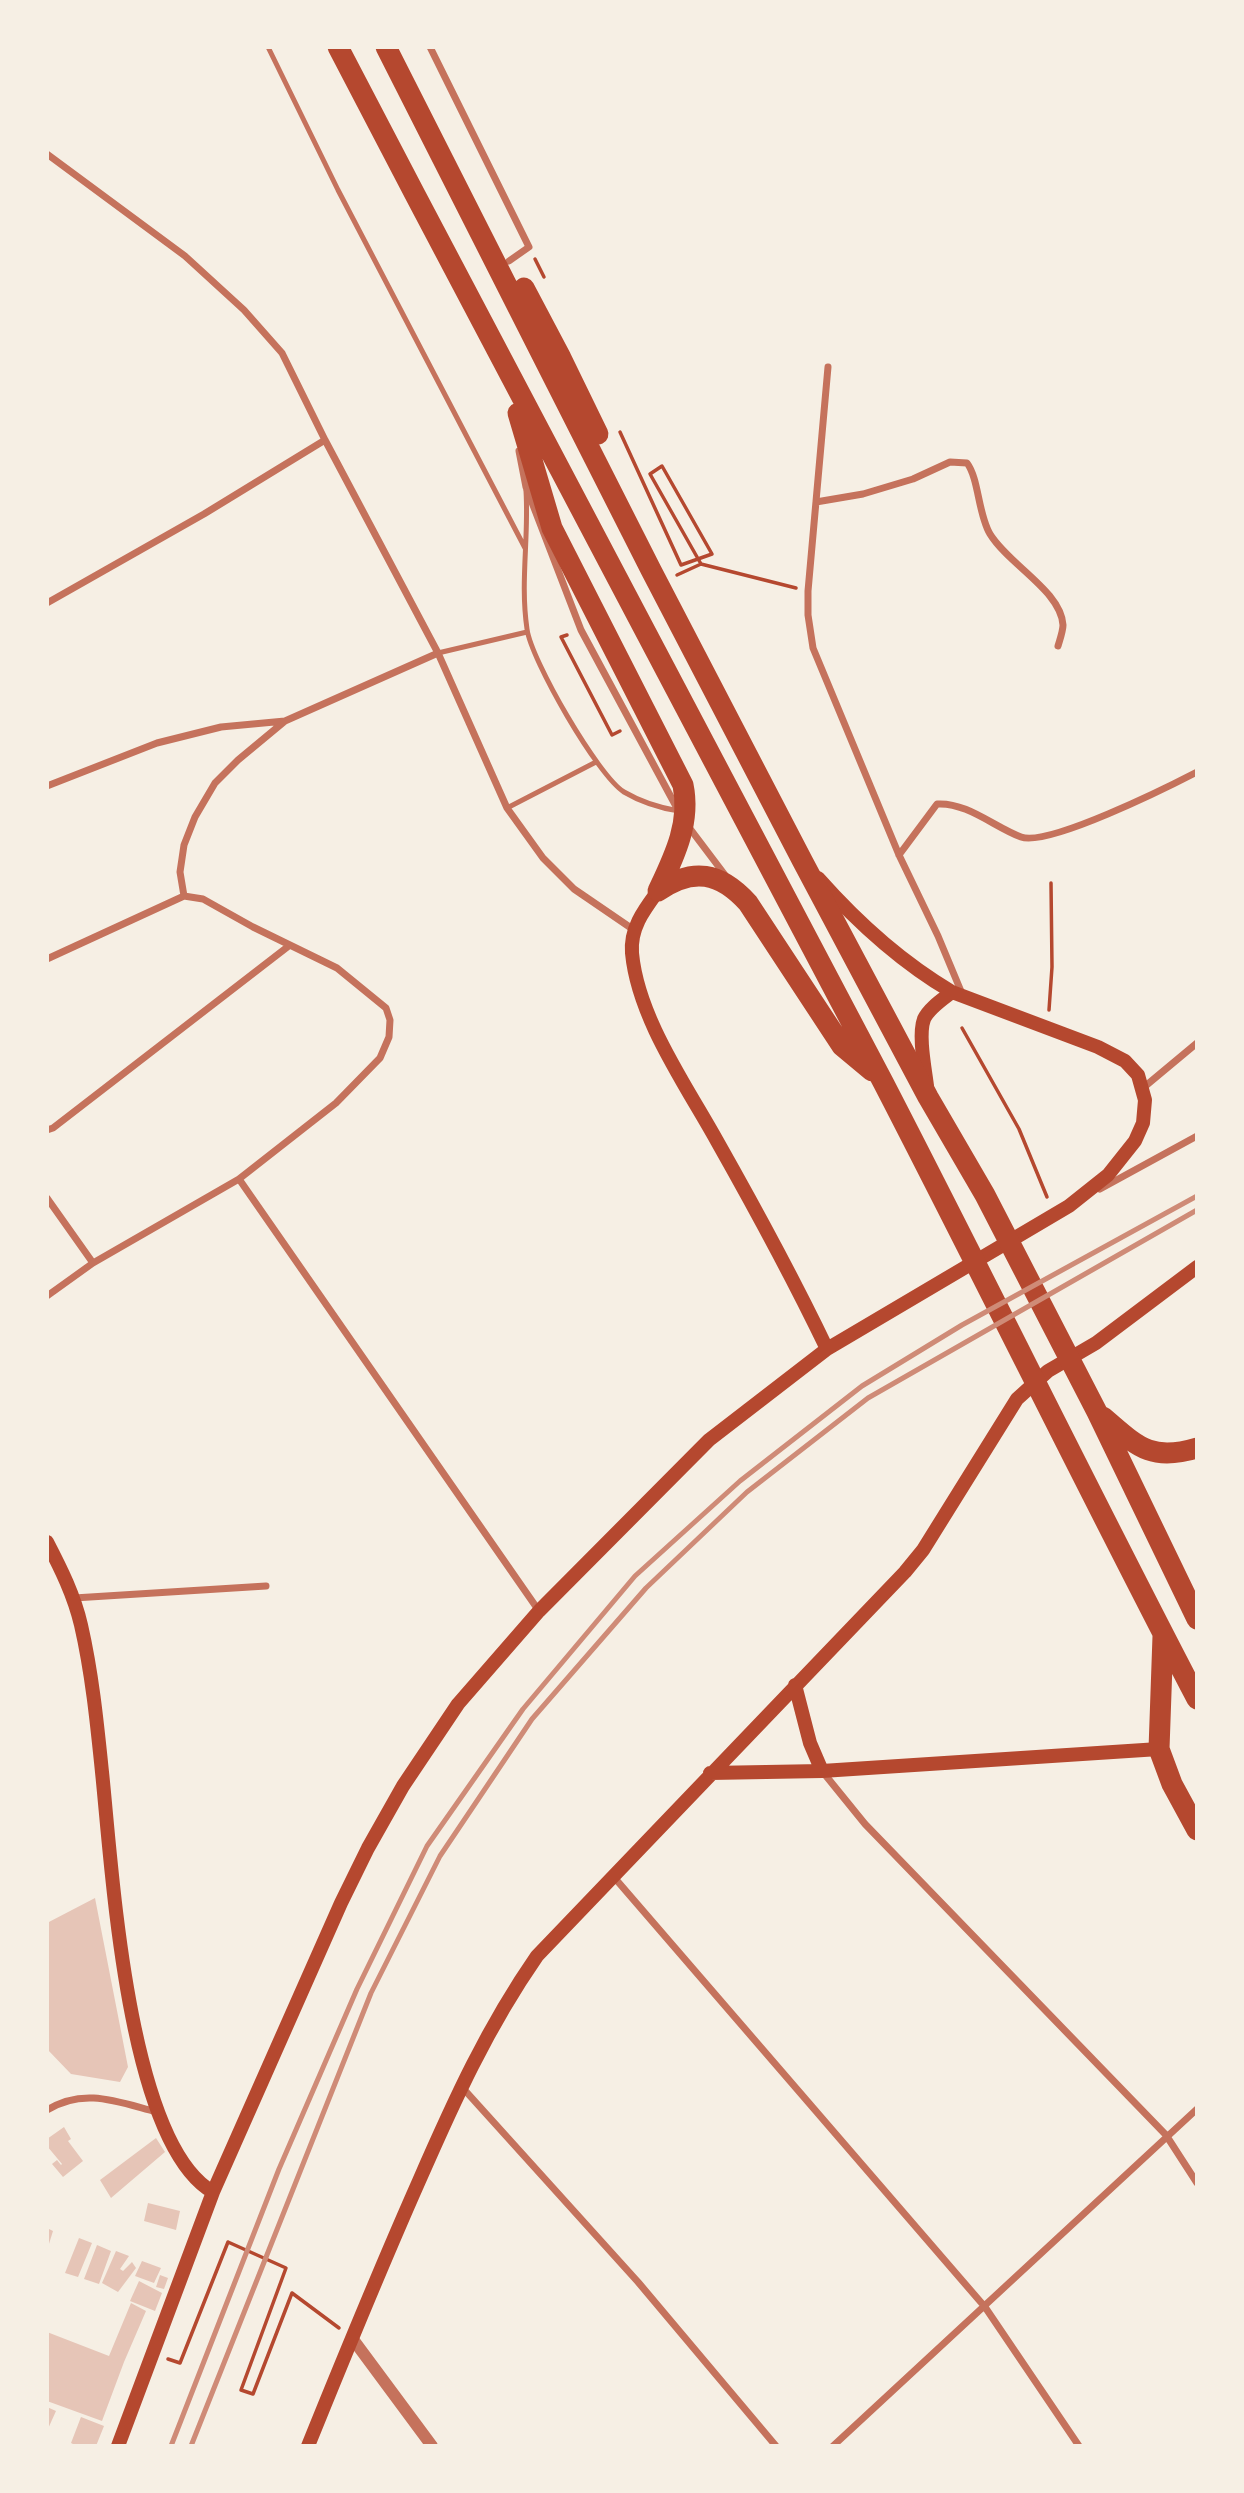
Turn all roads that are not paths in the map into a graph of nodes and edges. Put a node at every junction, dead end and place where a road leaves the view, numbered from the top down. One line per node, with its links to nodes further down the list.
1 (268, 47): 15 (lane)
2 (338, 47): 9 (highway)
3 (386, 47): 16 (highway)
4 (399, 47): 7 (highway)
5 (430, 47): 7 (street)
6 (47, 154): 12 (street)
7 (509, 261): 16 (highway)
8 (828, 367): 14 (street)
9 (506, 371): 10 (street); 26 (highway); 37 (highway)
10 (510, 397)
11 (513, 410): 13 (street)
12 (324, 440): 17 (street); 20 (street)
13 (526, 487): 15 (lane); 26 (street)
14 (816, 502): 19 (street); 27 (street)
15 (525, 548): 18 (lane)
16 (651, 570): 28 (highway)
17 (47, 603)
18 (527, 632): 20 (lane); 22 (lane)
19 (1058, 646)
20 (438, 653): 21 (street); 25 (street)
21 (285, 721): 24 (street); 31 (street)
22 (596, 762): 25 (lane); 26 (lane)
23 (1197, 772): 27 (street)
24 (47, 786)
25 (507, 808): 32 (street)
26 (682, 816): 29 (street); 30 (highway)
27 (899, 855): 35 (street)
28 (803, 862): 35 (main road); 39 (highway)
29 (733, 887): 30 (highway); 37 (highway)
30 (658, 891): 32 (main road)
31 (184, 896): 33 (street); 34 (street)
32 (634, 930): 48 (main road)
33 (290, 945): 40 (street); 42 (street)
34 (47, 959)
35 (958, 994): 38 (main road); 39 (main road)
36 (1197, 1042): 38 (street)
37 (881, 1079): 56 (highway)
38 (1143, 1088): 44 (main road)
39 (928, 1097): 49 (highway)
40 (47, 1130)
41 (1197, 1136): 44 (street)
42 (239, 1179): 45 (street); 54 (street)
43 (47, 1198): 45 (street)
44 (1069, 1206): 48 (main road)
45 (93, 1263): 47 (street)
46 (1197, 1267): 57 (main road)
47 (47, 1296)
48 (827, 1349): 54 (main road)
49 (1093, 1405): 50 (highway); 55 (highway)
50 (1197, 1448)
51 (47, 1542): 53 (main road)
52 (266, 1586): 53 (street)
53 (74, 1598): 67 (main road)
54 (539, 1611): 70 (main road)
55 (1197, 1619)
56 (1163, 1634): 58 (highway); 59 (highway)
57 (794, 1685): 60 (main road); 61 (main road)
58 (1197, 1699)
59 (1158, 1749): 60 (main road); 62 (highway)
60 (822, 1772): 61 (main road); 68 (street)
61 (710, 1773): 63 (main road)
62 (1197, 1830)
63 (613, 1875): 64 (main road); 71 (street)
64 (461, 2086): 72 (main road); 76 (street)
65 (1197, 2109): 68 (street)
66 (47, 2110): 67 (street)
67 (157, 2112): 70 (main road)
68 (1166, 2135): 69 (street); 71 (street)
69 (1197, 2183)
70 (214, 2192): 73 (main road)
71 (985, 2307): 77 (street); 78 (street)
72 (352, 2338): 74 (main road); 75 (street)
73 (118, 2446)
74 (307, 2446)
75 (432, 2446)
76 (776, 2446)
77 (832, 2446)
78 (1079, 2446)

